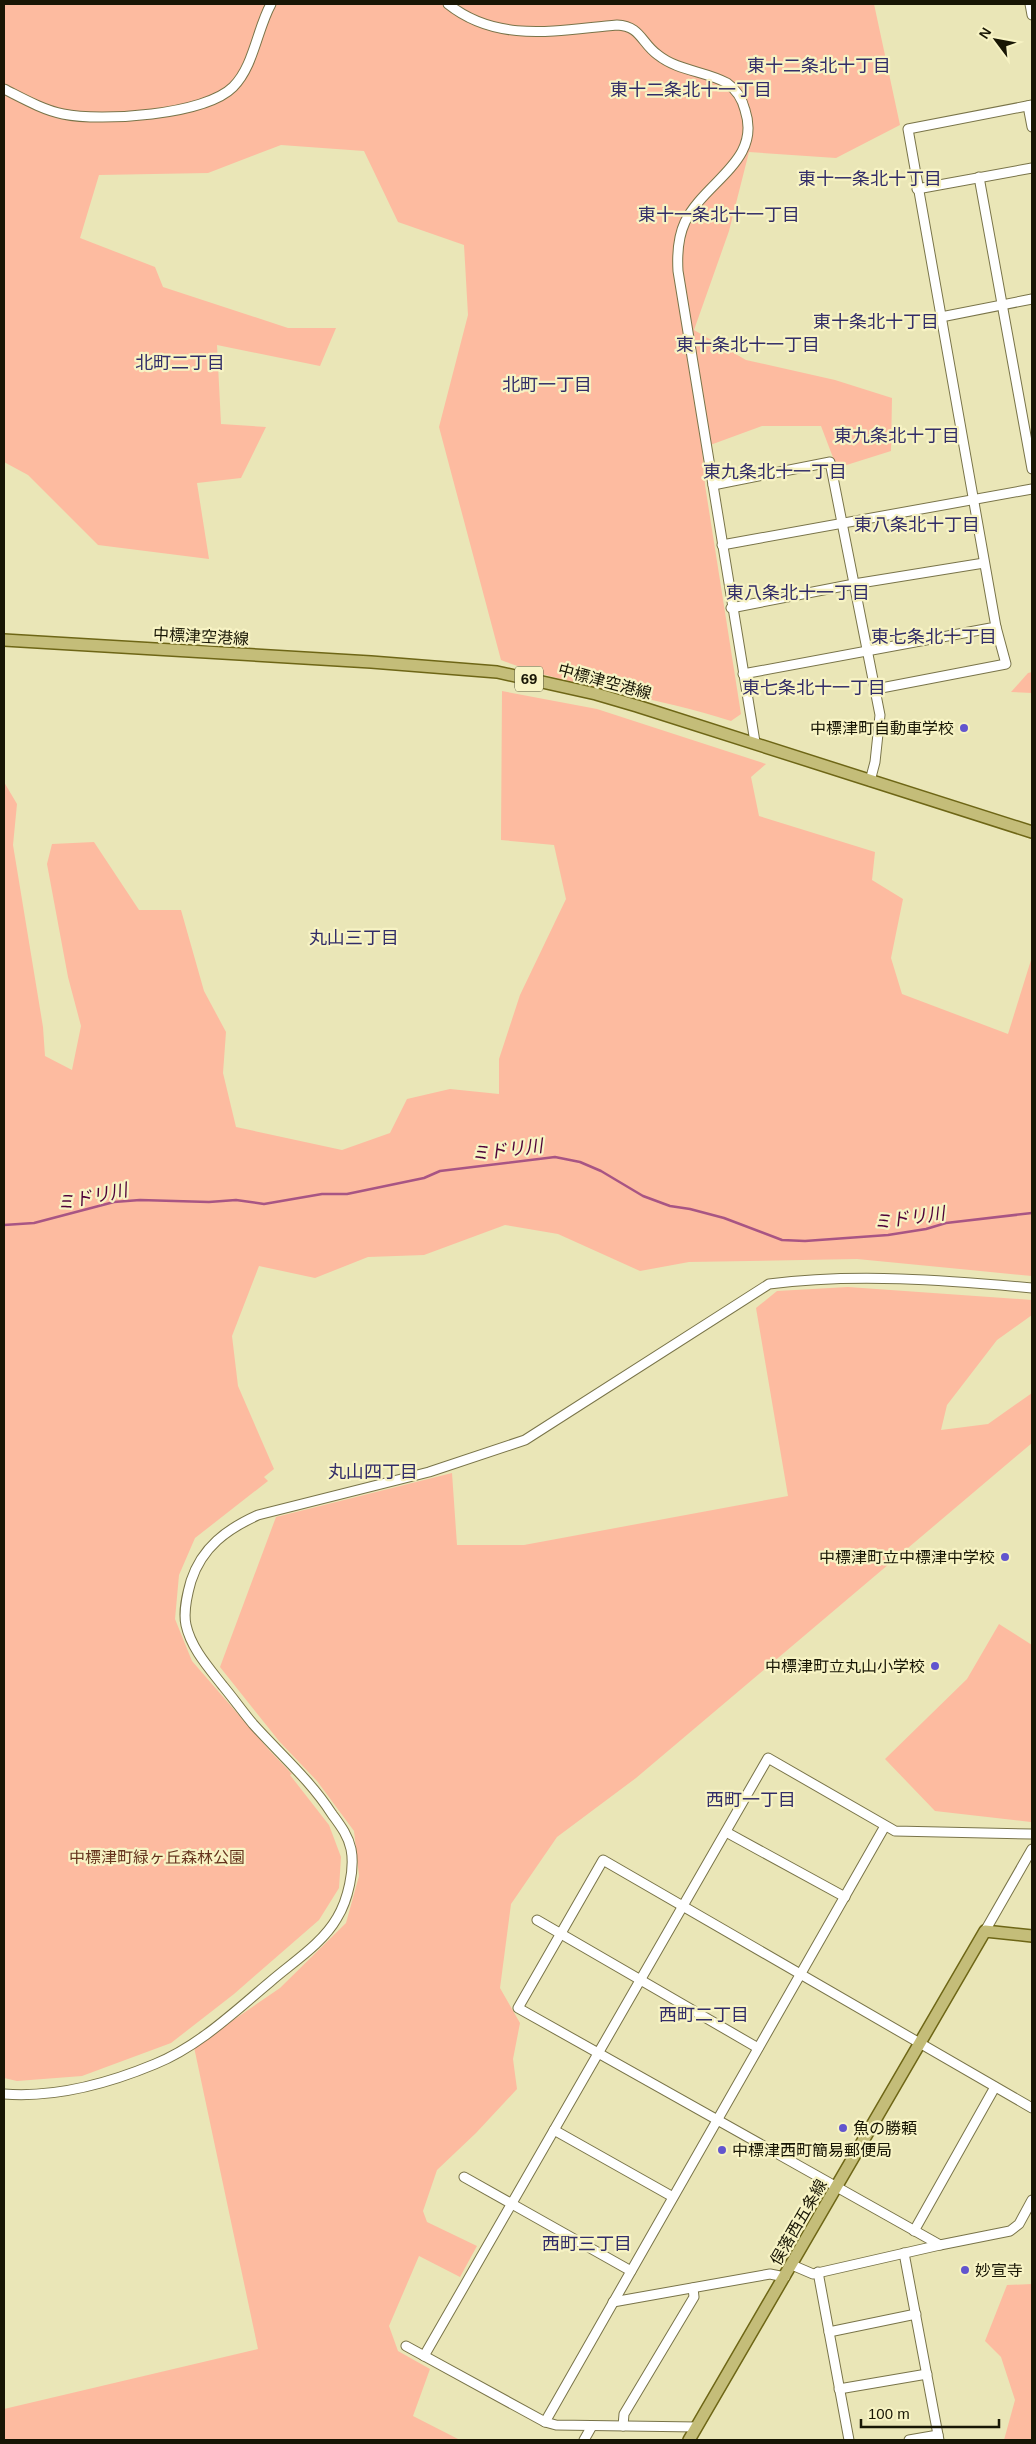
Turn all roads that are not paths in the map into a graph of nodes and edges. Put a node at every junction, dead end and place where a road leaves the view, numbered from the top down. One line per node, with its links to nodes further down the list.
1 (271, 4): 5 (street)
2 (448, 4): 15 (street)
3 (1030, 4): 4 (street)
4 (1032, 15)
5 (4, 89)
6 (1030, 105): 7 (street); 10 (street)
7 (1032, 127)
8 (1032, 168): 9 (street)
9 (979, 178): 10 (street); 12 (street)
10 (917, 189): 13 (street)
11 (1032, 299): 12 (street)
12 (1002, 305): 13 (street); 14 (street)
13 (941, 317): 17 (street)
14 (1032, 469)
15 (713, 485): 18 (street); 19 (street)
16 (1032, 490): 17 (street)
17 (973, 500): 18 (street); 20 (street)
18 (842, 524): 19 (street); 21 (street)
19 (722, 545): 22 (street)
20 (984, 564): 21 (street); 23 (street)
21 (854, 584): 22 (street); 25 (street)
22 (731, 608): 26 (street)
23 (996, 627): 25 (street); 27 (street)
24 (4, 640): 28 (main road, 中標津空港線 / 69)
25 (867, 650): 26 (street); 27 (street)
26 (743, 674): 28 (street)
27 (876, 689): 29 (street)
28 (755, 742): 29 (main road, 中標津空港線 / 69)
29 (870, 781): 30 (main road, 中標津空港線 / 69)
30 (1032, 832)
31 (1032, 1288): 48 (street)
32 (885, 1826): 33 (street); 34 (street); 36 (street)
33 (726, 1832): 36 (street); 37 (street)
34 (1032, 1834)
35 (1032, 1849): 39 (street)
36 (845, 1897): 42 (street)
37 (683, 1906): 40 (street); 42 (street); 43 (street)
38 (537, 1920): 40 (street)
39 (985, 1931): 41 (main road); 44 (main road, 俣落西五条線)
40 (560, 1934): 43 (street); 46 (street)
41 (1032, 1936)
42 (801, 1973): 44 (street); 45 (street)
43 (641, 1980): 45 (street); 46 (street)
44 (920, 2044): 47 (street); 53 (main road, 俣落西五条線)
45 (758, 2048): 50 (street)
46 (598, 2054): 50 (street); 51 (street)
47 (995, 2087): 49 (street); 57 (street)
48 (4, 2094)
49 (1032, 2108)
50 (716, 2121): 53 (street); 54 (street)
51 (554, 2130): 54 (street); 56 (street)
52 (464, 2177): 56 (street)
53 (836, 2188): 57 (street); 60 (main road, 俣落西五条線)
54 (673, 2197): 61 (street)
55 (1032, 2200): 58 (street)
56 (513, 2204): 61 (street); 69 (street)
57 (914, 2231): 58 (street)
58 (940, 2245): 59 (street)
59 (904, 2253): 62 (street); 66 (street)
60 (792, 2264): 62 (street); 63 (main road, 俣落西五条線)
61 (631, 2271): 65 (street)
62 (818, 2272): 67 (street)
63 (785, 2277): 64 (street); 75 (main road, 俣落西五条線)
64 (694, 2288): 65 (street); 74 (street)
65 (613, 2302): 72 (street)
66 (916, 2314): 67 (street); 70 (street)
67 (829, 2332): 71 (street)
68 (406, 2346): 69 (street)
69 (424, 2356): 72 (street)
70 (927, 2374): 71 (street); 76 (street)
71 (839, 2389): 79 (street)
72 (545, 2422): 73 (street)
73 (592, 2426): 74 (street); 77 (street)
74 (623, 2426): 75 (street)
75 (697, 2427): 78 (main road, 俣落西五条線)
76 (938, 2438): 80 (street)
77 (584, 2440)
78 (689, 2440)
79 (849, 2440)
80 (909, 2440)

